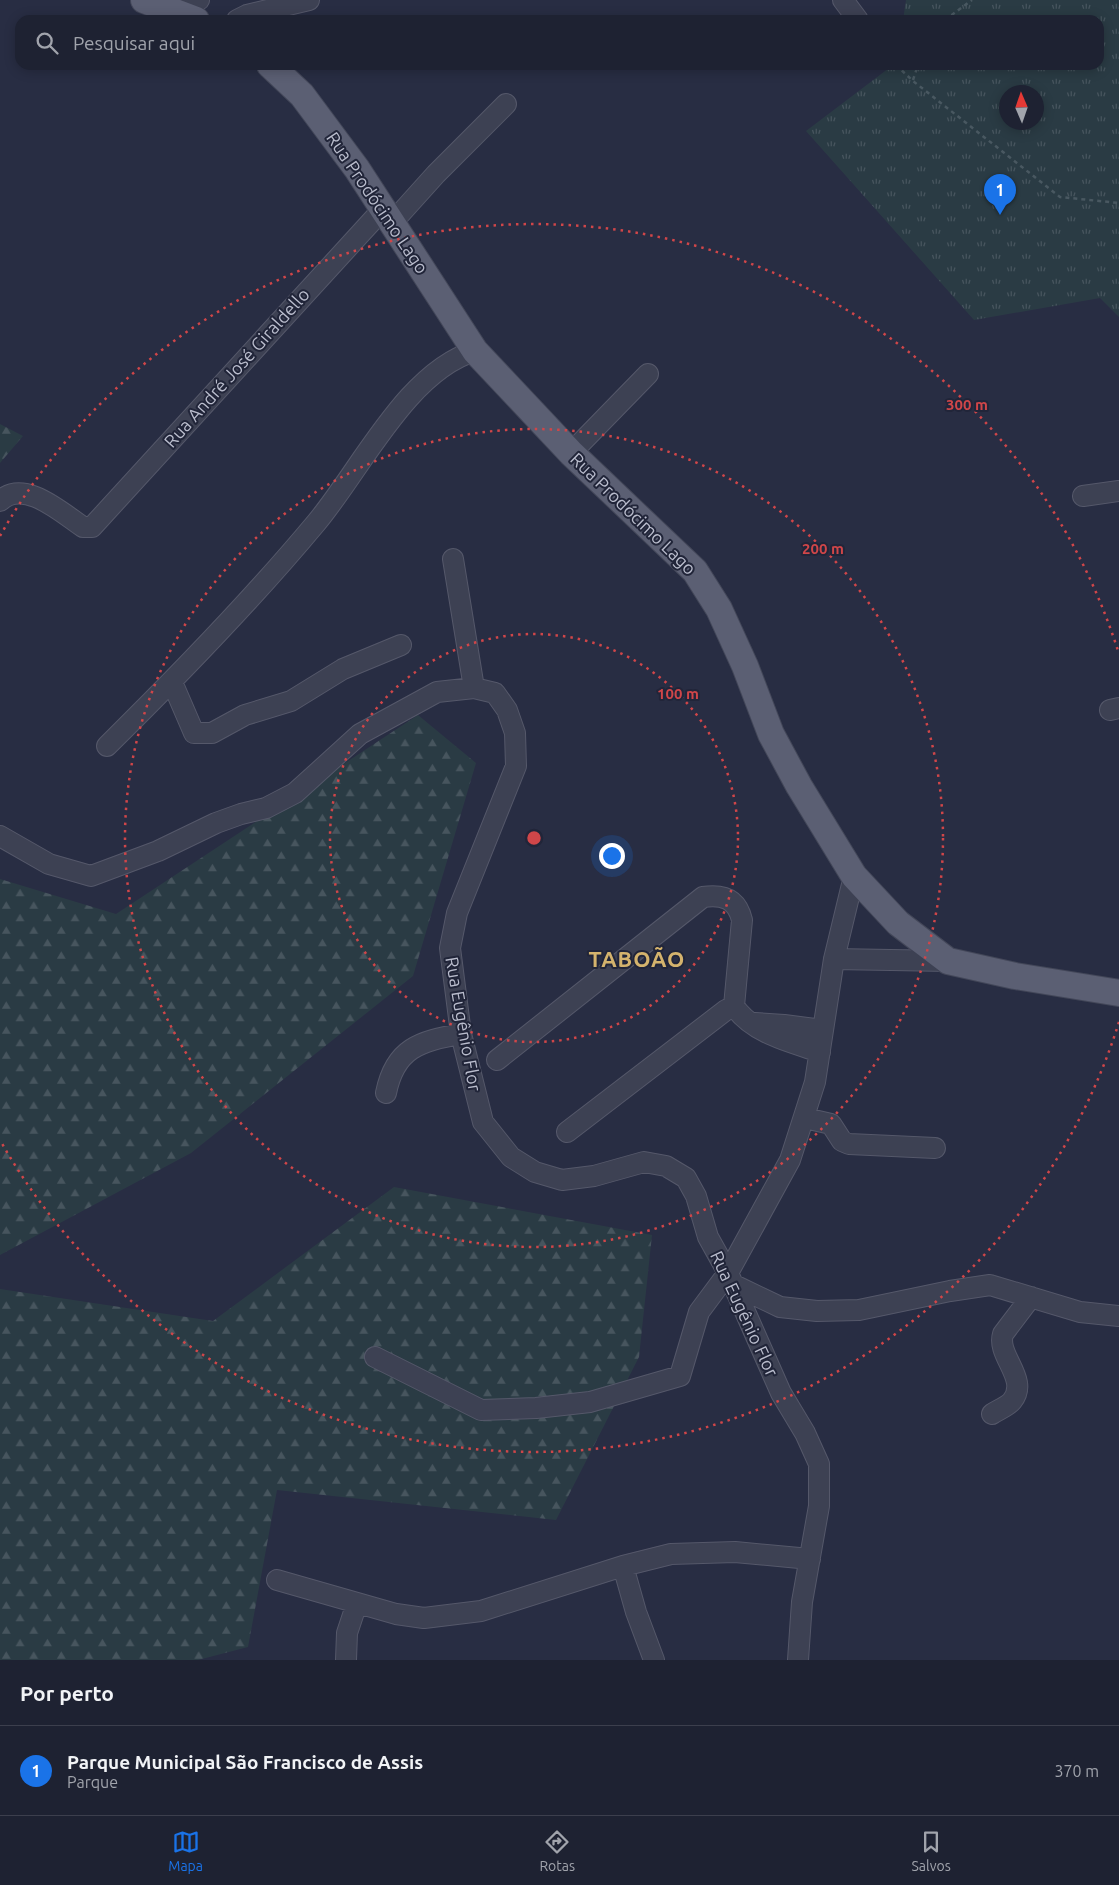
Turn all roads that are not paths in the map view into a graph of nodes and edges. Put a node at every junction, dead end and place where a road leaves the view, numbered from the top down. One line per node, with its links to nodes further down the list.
1 (144, 0): 5 (main road)
2 (199, 0): 5 (street)
3 (309, 0): 6 (street)
4 (844, 0): 7 (street)
5 (185, 15)
6 (247, 15)
7 (854, 15)
8 (275, 70): 10 (main road, Rua Prodócimo Lago)
9 (506, 104): 10 (street, Rua André José Giraldello)
10 (386, 217): 11 (main road, Rua Prodócimo Lago); 16 (street, Rua André José Giraldello)
11 (476, 351): 13 (main road, Rua Prodócimo Lago); 19 (street)
12 (648, 374): 13 (street)
13 (571, 454): 23 (main road, Rua Prodócimo Lago)
14 (1119, 490): 15 (street)
15 (1083, 496)
16 (0, 501)
17 (453, 559): 20 (street)
18 (401, 645): 19 (street)
19 (172, 682): 21 (street)
20 (474, 688): 22 (street, Rua Eugênio Flor); 30 (street, Rua Eugênio Flor)
21 (107, 746)
22 (0, 836)
23 (854, 876): 24 (street); 25 (main road, Rua Prodócimo Lago)
24 (834, 958): 25 (street); 28 (street)
25 (948, 961): 26 (main road, Rua Prodócimo Lago)
26 (1119, 993)
27 (734, 1006): 29 (street); 32 (street); 35 (street)
28 (823, 1030): 29 (street); 31 (street)
29 (783, 1032): 31 (street)
30 (461, 1034): 33 (street); 37 (street, Rua Eugênio Flor)
31 (820, 1052): 34 (street)
32 (497, 1060)
33 (386, 1093)
34 (805, 1118): 36 (street); 37 (street)
35 (567, 1132)
36 (936, 1148)
37 (730, 1278): 38 (street); 40 (street); 42 (street, Rua Eugênio Flor)
38 (1031, 1297): 39 (street); 41 (street)
39 (1119, 1316)
40 (375, 1357)
41 (992, 1414)
42 (810, 1559): 43 (street); 48 (street, Rua Eugênio Flor)
43 (623, 1566): 45 (street); 47 (street)
44 (277, 1580): 45 (street)
45 (357, 1603): 46 (street)
46 (346, 1660)
47 (654, 1660)
48 (798, 1660)

